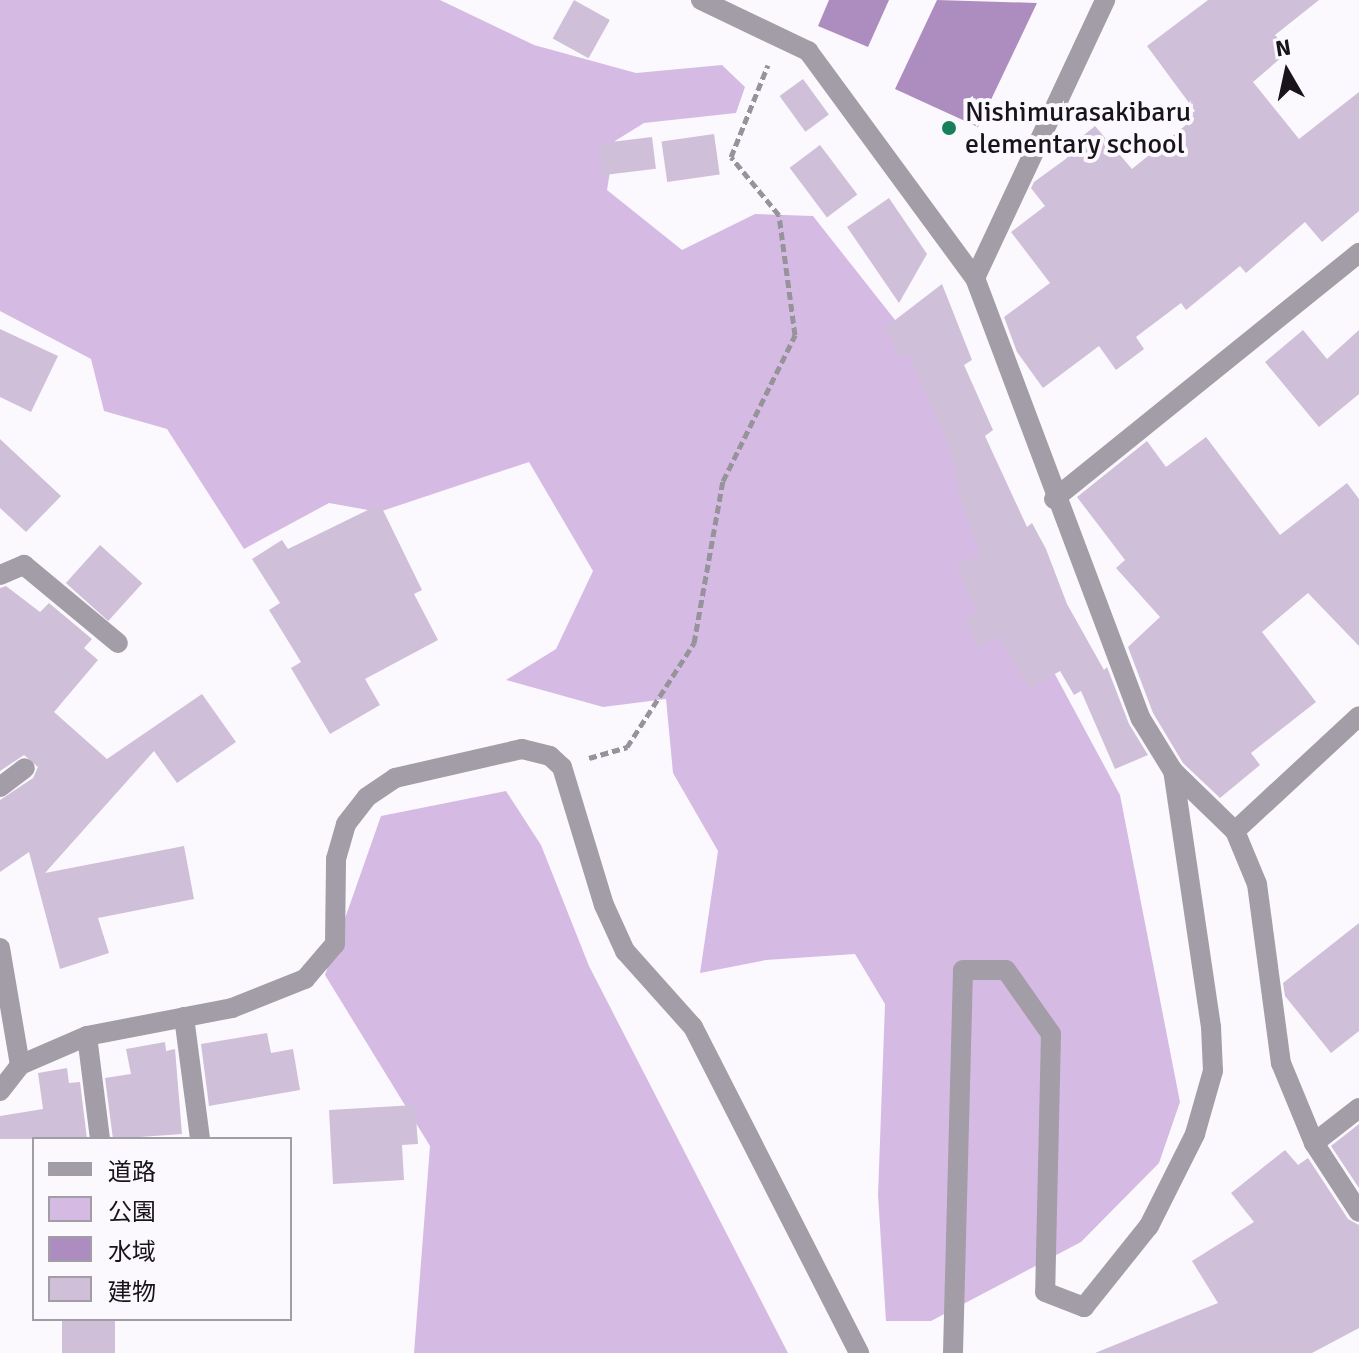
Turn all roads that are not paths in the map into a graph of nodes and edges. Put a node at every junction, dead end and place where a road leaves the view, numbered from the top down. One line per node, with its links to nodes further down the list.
1 (701, 0): 4 (street)
2 (1105, 0): 4 (street)
3 (1359, 253): 5 (street)
4 (975, 278): 5 (street)
5 (1054, 499): 10 (street)
6 (0, 575): 7 (street)
7 (118, 643)
8 (1359, 716): 12 (street)
9 (25, 768): 11 (street)
10 (1173, 771): 12 (street); 24 (street)
11 (0, 787)
12 (1235, 831): 21 (street)
13 (0, 948): 16 (street)
14 (184, 1017): 15 (street); 20 (street); 23 (street)
15 (87, 1036): 16 (street); 19 (street)
16 (20, 1065): 17 (street)
17 (0, 1091)
18 (1359, 1108): 21 (street)
19 (100, 1137)
20 (200, 1137)
21 (1314, 1143): 22 (street)
22 (1359, 1212)
23 (859, 1353)
24 (953, 1353)

